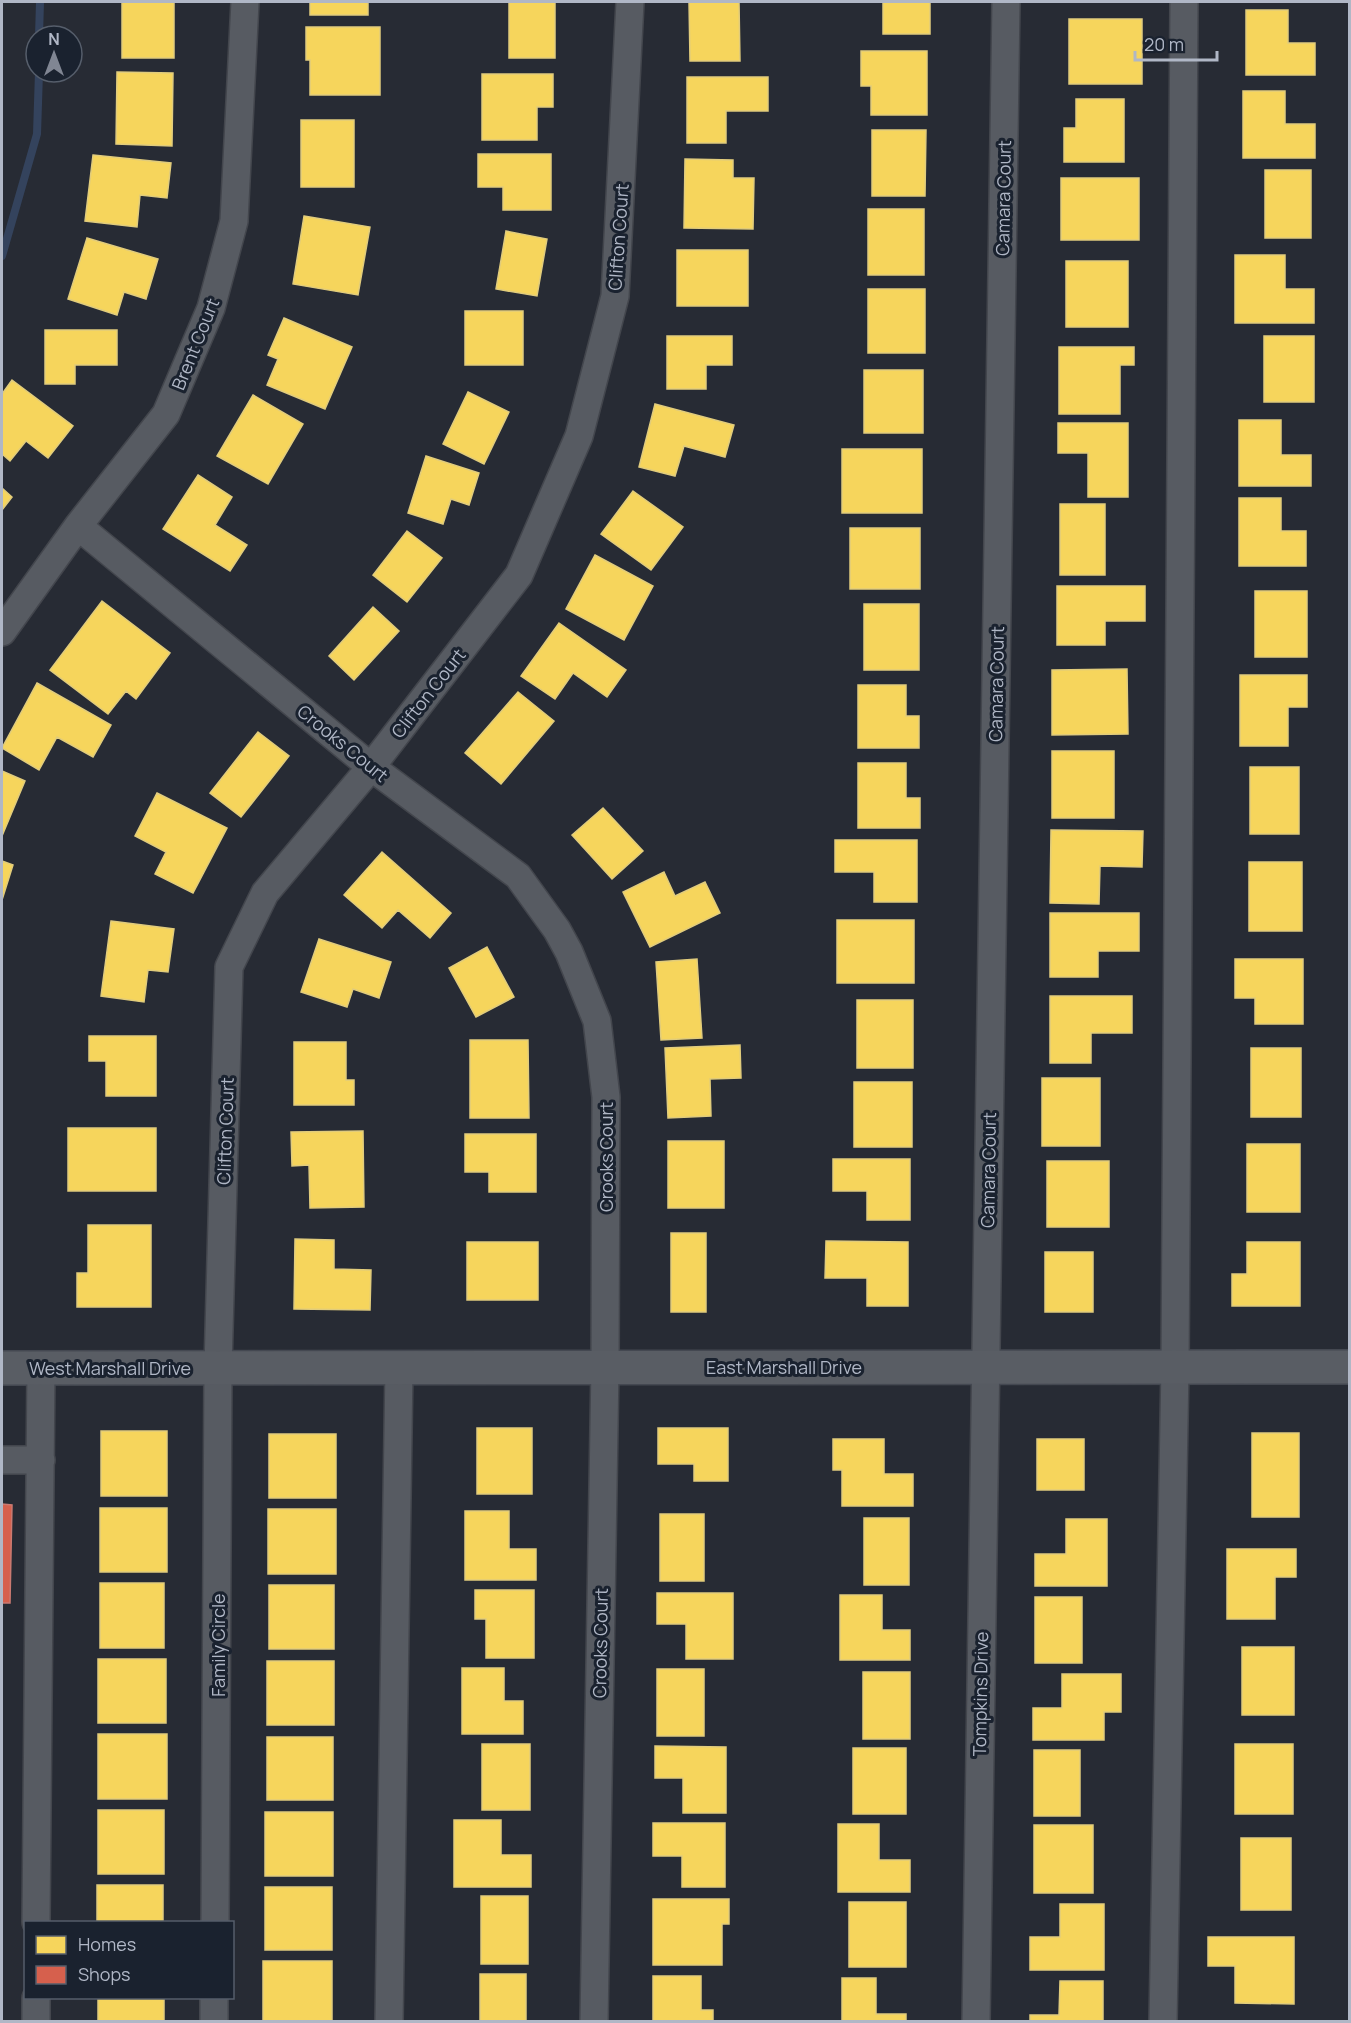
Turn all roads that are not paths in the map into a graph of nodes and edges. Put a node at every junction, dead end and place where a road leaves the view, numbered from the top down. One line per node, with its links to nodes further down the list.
1 (245, 2): 5 (street, Brent Court)
2 (630, 2): 7 (street, Clifton Court)
3 (1006, 2): 11 (street, Camara Court)
4 (1184, 2): 12 (street)
5 (78, 526): 6 (street, Brent Court); 7 (street, Crooks Court)
6 (2, 632)
7 (371, 767): 8 (street, Clifton Court); 10 (street, Crooks Court)
8 (218, 1367): 9 (main road, East Marshall Drive); 15 (main road, West Marshall Drive); 19 (street, Family Circle)
9 (399, 1367): 10 (main road, East Marshall Drive); 24 (street)
10 (605, 1367): 11 (main road, East Marshall Drive); 25 (street, Crooks Court)
11 (985, 1367): 12 (main road, East Marshall Drive); 26 (street, Tompkins Drive)
12 (1175, 1367): 13 (main road, East Marshall Drive); 27 (street)
13 (1350, 1367)
14 (2, 1368): 15 (main road, West Marshall Drive)
15 (41, 1368): 17 (street)
16 (2, 1460): 17 (street)
17 (40, 1460): 18 (street)
18 (36, 1921)
19 (215, 1921)
20 (36, 1999): 22 (street)
21 (214, 1999): 23 (street)
22 (36, 2022)
23 (214, 2022)
24 (389, 2022)
25 (594, 2022)
26 (976, 2022)
27 (1163, 2022)

